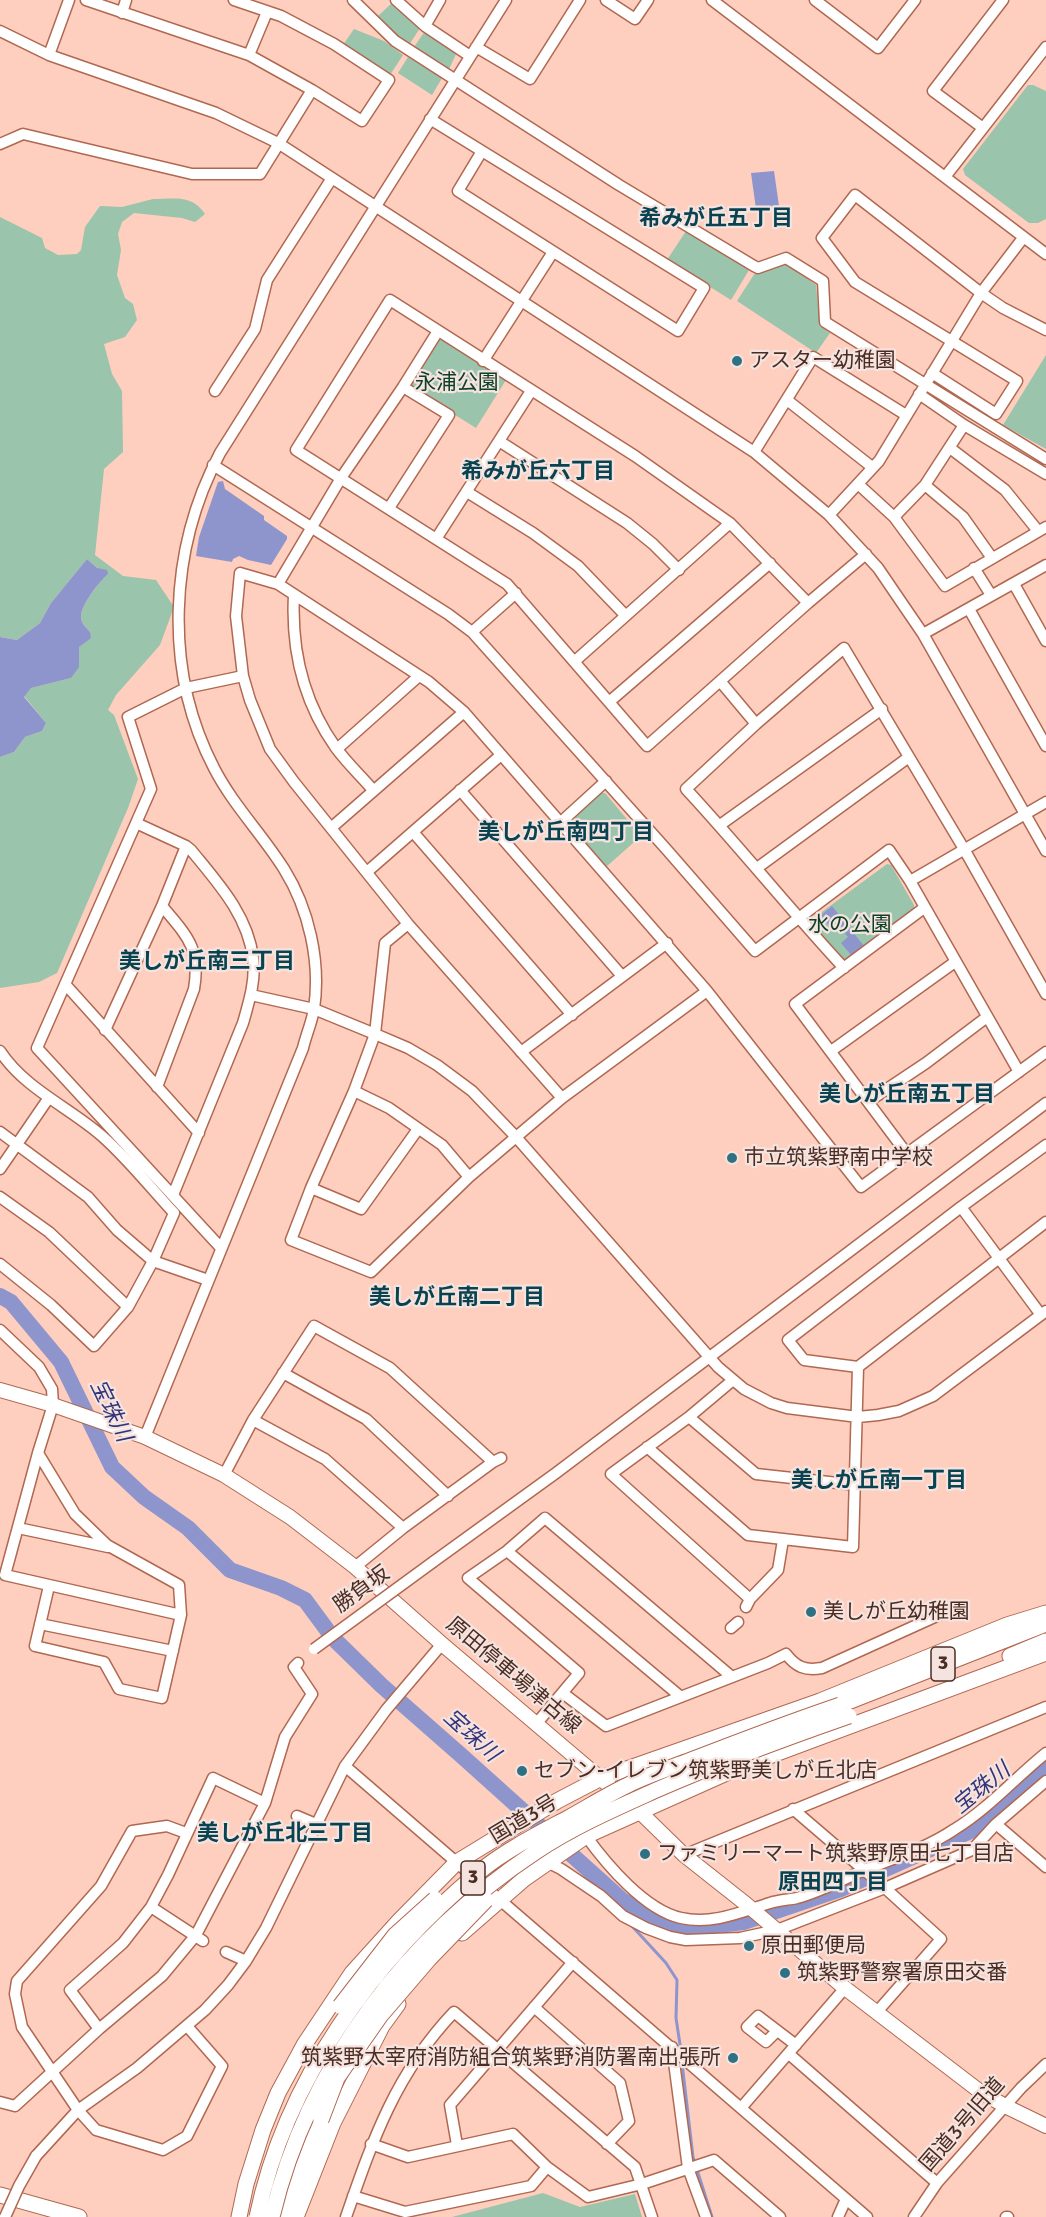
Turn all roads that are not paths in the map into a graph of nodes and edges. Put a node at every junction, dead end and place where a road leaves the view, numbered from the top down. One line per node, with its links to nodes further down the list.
1 (69, 0): 22 (street)
2 (86, 0): 17 (street)
3 (126, 0): 17 (street)
4 (234, 0): 16 (street)
5 (353, 0): 24 (street)
6 (396, 0): 18 (street)
7 (440, 0): 18 (street)
8 (506, 0): 21 (street)
9 (580, 0): 21 (street)
10 (606, 0): 11 (street)
11 (648, 0)
12 (712, 0): 31 (street)
13 (815, 0): 15 (street)
14 (1002, 0): 27 (street)
15 (911, 1)
16 (267, 12): 23 (street); 25 (street)
17 (122, 13): 23 (street)
18 (425, 26): 21 (street)
19 (0, 31): 22 (street)
20 (1046, 47): 27 (street)
21 (473, 52): 24 (street)
22 (49, 55): 28 (street)
23 (249, 55): 25 (street)
24 (455, 80): 26 (street); 45 (street)
25 (312, 90): 28 (street)
26 (430, 119): 30 (street); 33 (street)
27 (982, 128): 31 (street)
28 (278, 143): 29 (street); 32 (street)
29 (0, 144)
30 (482, 151): 35 (street); 35 (street)
31 (945, 177): 34 (street)
32 (332, 178): 33 (street); 46 (street)
33 (374, 207): 38 (street); 55 (street)
34 (1023, 238): 36 (street); 37 (street)
35 (553, 252): 38 (street)
36 (1046, 254)
37 (981, 293): 39 (street); 41 (street); 41 (street)
38 (522, 300): 42 (street); 53 (street)
39 (1046, 330)
40 (438, 331): 42 (street); 44 (street); 58 (street)
41 (952, 340): 43 (street); 43 (street)
42 (483, 361): 47 (street)
43 (932, 373): 45 (street)
44 (403, 387): 58 (street); 62 (street)
45 (922, 389): 49 (street); 50 (street); 54 (street)
46 (215, 391)
47 (531, 391): 51 (street); 65 (street)
48 (787, 400): 49 (street); 53 (street); 56 (street)
49 (906, 415): 56 (street)
50 (964, 425): 52 (street); 57 (street)
51 (499, 441): 61 (street); 74 (street)
52 (950, 448): 60 (street); 67 (street)
53 (754, 452): 63 (street)
54 (1046, 459)
55 (213, 465): 66 (street); 90 (street)
56 (872, 467): 59 (street)
57 (1046, 474)
58 (342, 478): 62 (street); 66 (street)
59 (858, 484): 63 (street); 64 (street)
60 (926, 484): 64 (street); 70 (street)
61 (467, 492): 68 (street); 82 (street)
62 (389, 508): 68 (street)
63 (829, 515): 69 (street)
64 (894, 517): 73 (street)
65 (730, 523): 71 (street); 74 (street)
66 (312, 528): 75 (street); 83 (street)
67 (1042, 529): 70 (street)
68 (436, 539): 77 (street)
69 (866, 554): 80 (street); 84 (street)
70 (992, 558): 73 (street)
71 (770, 563): 80 (street); 91 (street)
72 (1046, 565): 76 (street)
73 (974, 568): 79 (street)
74 (679, 570): 82 (street)
75 (278, 584): 78 (street); 87 (street)
76 (1014, 584): 79 (street); 85 (street)
77 (516, 593): 83 (street); 86 (street)
78 (294, 595): 88 (street); 96 (street)
79 (991, 595): 81 (street)
80 (808, 603): 89 (street)
81 (969, 609): 84 (street); 95 (street)
82 (625, 615): 86 (street)
83 (472, 632): 99 (street)
84 (923, 634): 103 (street)
85 (1046, 641)
86 (575, 661): 91 (street)
87 (243, 676): 90 (street); 107 (street)
88 (418, 676): 93 (street); 96 (street)
89 (720, 681): 91 (street); 94 (street)
90 (186, 688): 105 (street); 127 (street)
91 (609, 702)
92 (882, 709): 94 (street); 98 (street); 106 (street)
93 (464, 712): 97 (street); 100 (street)
94 (756, 724): 106 (street)
95 (1046, 746)
96 (337, 749): 100 (street)
97 (501, 755): 101 (street); 104 (street)
98 (909, 757): 110 (street); 112 (street)
99 (606, 781): 104 (street); 117 (street)
100 (373, 790): 107 (street)
101 (460, 790): 108 (street); 122 (street)
102 (1046, 802): 103 (street)
103 (1024, 814): 110 (street); 111 (street)
104 (561, 822): 119 (street)
105 (136, 823): 109 (street); 123 (street)
106 (720, 825): 112 (street)
107 (331, 828): 113 (street)
108 (413, 832): 113 (street); 128 (street)
109 (186, 846): 115 (street); 126 (street)
110 (964, 849): 114 (street); 125 (street)
111 (1046, 851)
112 (757, 868): 117 (street)
113 (368, 871): 118 (street)
114 (910, 881): 116 (street); 117 (street)
115 (162, 906): 130 (street); 137 (street)
116 (924, 908): 120 (street); 121 (street)
117 (797, 918): 121 (street)
118 (408, 924): 131 (street); 134 (street)
119 (667, 943): 122 (street); 124 (street)
120 (955, 962): 129 (street); 133 (street)
121 (844, 968): 133 (street)
122 (622, 976): 128 (street)
123 (65, 984): 130 (street); 153 (street)
124 (707, 991): 139 (street); 149 (street)
125 (1046, 994)
126 (251, 995): 127 (street); 145 (street)
127 (314, 1009): 131 (street); 157 (street)
128 (573, 1015): 134 (street)
129 (987, 1017): 136 (street); 141 (street)
130 (105, 1030): 137 (street)
131 (375, 1034): 138 (street); 146 (street)
132 (0, 1051): 140 (street)
133 (831, 1051): 141 (street)
134 (521, 1052): 139 (street)
135 (1046, 1052): 136 (street)
136 (1019, 1072): 149 (street)
137 (158, 1087): 145 (street)
138 (354, 1091): 143 (street); 152 (street)
139 (562, 1098): 146 (street)
140 (48, 1099): 147 (street); 159 (street)
141 (869, 1101): 149 (street)
142 (1046, 1103): 165 (street, 勝負坂)
143 (418, 1129): 151 (street); 152 (street)
144 (0, 1132): 147 (street)
145 (199, 1133): 153 (street)
146 (516, 1137): 151 (street); 165 (street)
147 (17, 1144): 150 (street); 159 (street)
148 (1046, 1145): 155 (street)
149 (907, 1154)
150 (0, 1169)
151 (469, 1177): 152 (street)
152 (311, 1188)
153 (173, 1195): 157 (street)
154 (0, 1197): 162 (street)
155 (961, 1207): 158 (street); 166 (street)
156 (1046, 1222): 158 (street)
157 (221, 1248): 161 (street)
158 (999, 1258): 163 (street); 166 (street)
159 (153, 1261): 161 (street); 162 (street)
160 (0, 1264): 162 (street)
161 (208, 1280): 174 (street)
162 (128, 1307)
163 (1044, 1313): 172 (street)
164 (0, 1330): 170 (street)
165 (710, 1356): 168 (street); 194 (street, 勝負坂, bridge)
166 (858, 1367): 172 (street)
167 (283, 1373): 173 (street); 179 (street); 179 (street)
168 (733, 1380): 171 (street); 172 (street)
169 (0, 1390): 170 (main road, 原田停車場津古線)
170 (57, 1407): 174 (main road, 原田停車場津古線); 176 (street)
171 (689, 1417): 175 (street); 178 (street)
172 (858, 1417): 178 (street)
173 (253, 1420): 177 (street); 181 (street)
174 (145, 1437): 177 (main road, 原田停車場津古線)
175 (647, 1447): 182 (street); 182 (street)
176 (38, 1453): 180 (street); 183 (street)
177 (224, 1475): 185 (main road, 原田停車場津古線)
178 (856, 1485): 182 (street)
179 (448, 1496): 181 (street)
180 (18, 1528): 183 (street); 186 (street)
181 (403, 1528): 185 (street)
182 (783, 1540)
183 (112, 1548): 188 (street)
184 (507, 1551): 198 (street); 199 (street); 200 (street)
185 (355, 1567): 193 (main road, 原田停車場津古線)
186 (49, 1586): 188 (street); 190 (street)
187 (1046, 1613): 206 (highway)
188 (181, 1615): 195 (street)
189 (939, 1615): 198 (street)
190 (40, 1624): 195 (street); 195 (street)
191 (1046, 1624): 202 (highway, 国道3号 / 3)
192 (1046, 1641): 202 (highway, 国道3号 / 3)
193 (442, 1644): 203 (main road, 原田停車場津古線); 205 (street)
194 (314, 1649)
195 (173, 1651)
196 (1046, 1654): 202 (highway)
197 (298, 1663): 208 (street)
198 (732, 1677): 200 (street)
199 (564, 1694): 200 (street); 203 (street)
200 (681, 1697)
201 (1046, 1707): 209 (street)
202 (846, 1715): 210 (highway); 212 (highway, 国道3号 / 3, bridge); 222 (highway, 国道3号 / 3, bridge)
203 (537, 1724): 206 (main road, 原田停車場津古線)
204 (1046, 1753): 221 (street)
205 (345, 1766): 213 (street); 219 (street)
206 (601, 1778): 210 (main road, 原田停車場津古線); 219 (highway)
207 (1046, 1781): 214 (street)
208 (265, 1803): 215 (street); 228 (street)
209 (793, 1809): 217 (street); 221 (street)
210 (640, 1812): 216 (highway); 217 (main road, 原田停車場津古線)
211 (297, 1816): 213 (street)
212 (599, 1816): 264 (highway, 国道3号 / 3, bridge); 265 (highway, bridge)
213 (316, 1824): 230 (street)
214 (996, 1824): 220 (street); 223 (street)
215 (186, 1833): 225 (street); 242 (street)
216 (581, 1840): 218 (highway); 226 (street)
217 (684, 1855): 226 (main road, 原田停車場津古線)
218 (551, 1861): 224 (highway); 227 (street)
219 (457, 1862): 224 (street); 251 (highway)
220 (1046, 1867)
221 (864, 1870): 223 (street); 226 (street)
222 (481, 1871): 251 (highway, bridge); 263 (highway, 国道3号 / 3, bridge)
223 (885, 1887): 227 (street); 234 (street)
224 (500, 1900): 231 (street); 266 (highway)
225 (151, 1907): 228 (street); 236 (street)
226 (752, 1909): 227 (main road, 原田停車場津古線)
227 (777, 1930): 232 (main road, 原田停車場津古線)
228 (200, 1938): 236 (street)
229 (226, 1952): 230 (street)
230 (246, 1961): 235 (street)
231 (573, 1962): 233 (street); 238 (street)
232 (845, 1988): 234 (main road, 原田停車場津古線); 240 (street)
233 (534, 2007): 239 (street); 249 (street)
234 (876, 2013): 244 (main road, 原田停車場津古線)
235 (187, 2026): 246 (street); 246 (street)
236 (99, 2029): 242 (street)
237 (777, 2031): 240 (street)
238 (672, 2047): 245 (street); 253 (street)
239 (497, 2049): 248 (street); 249 (street); 250 (street)
240 (793, 2050): 245 (street); 254 (street)
241 (1046, 2064): 244 (street, 国道3号旧道)
242 (51, 2072): 243 (street); 246 (street)
243 (0, 2102)
244 (1005, 2106): 247 (main road, 原田停車場津古線); 254 (street, 国道3号旧道)
245 (741, 2108): 258 (street)
246 (78, 2109): 260 (street, bridge)
247 (1046, 2126)
248 (371, 2144): 250 (street); 257 (street)
249 (607, 2144): 255 (street)
250 (457, 2145): 252 (street)
251 (251, 2166): 262 (highway)
252 (547, 2167): 255 (street); 259 (street)
253 (688, 2168): 255 (street); 269 (street); 270 (street)
254 (937, 2183): 273 (street, 国道3号旧道)
255 (642, 2184): 268 (street)
256 (0, 2196): 261 (highway)
257 (353, 2196): 259 (street); 267 (street)
258 (846, 2199): 271 (street); 272 (street)
259 (404, 2214)
260 (5, 2217)
261 (79, 2217)
262 (240, 2217)
263 (257, 2217)
264 (272, 2217)
265 (286, 2217)
266 (296, 2217)
267 (346, 2217)
268 (652, 2217)
269 (706, 2217)
270 (780, 2217)
271 (838, 2217)
272 (867, 2217)
273 (914, 2217)

